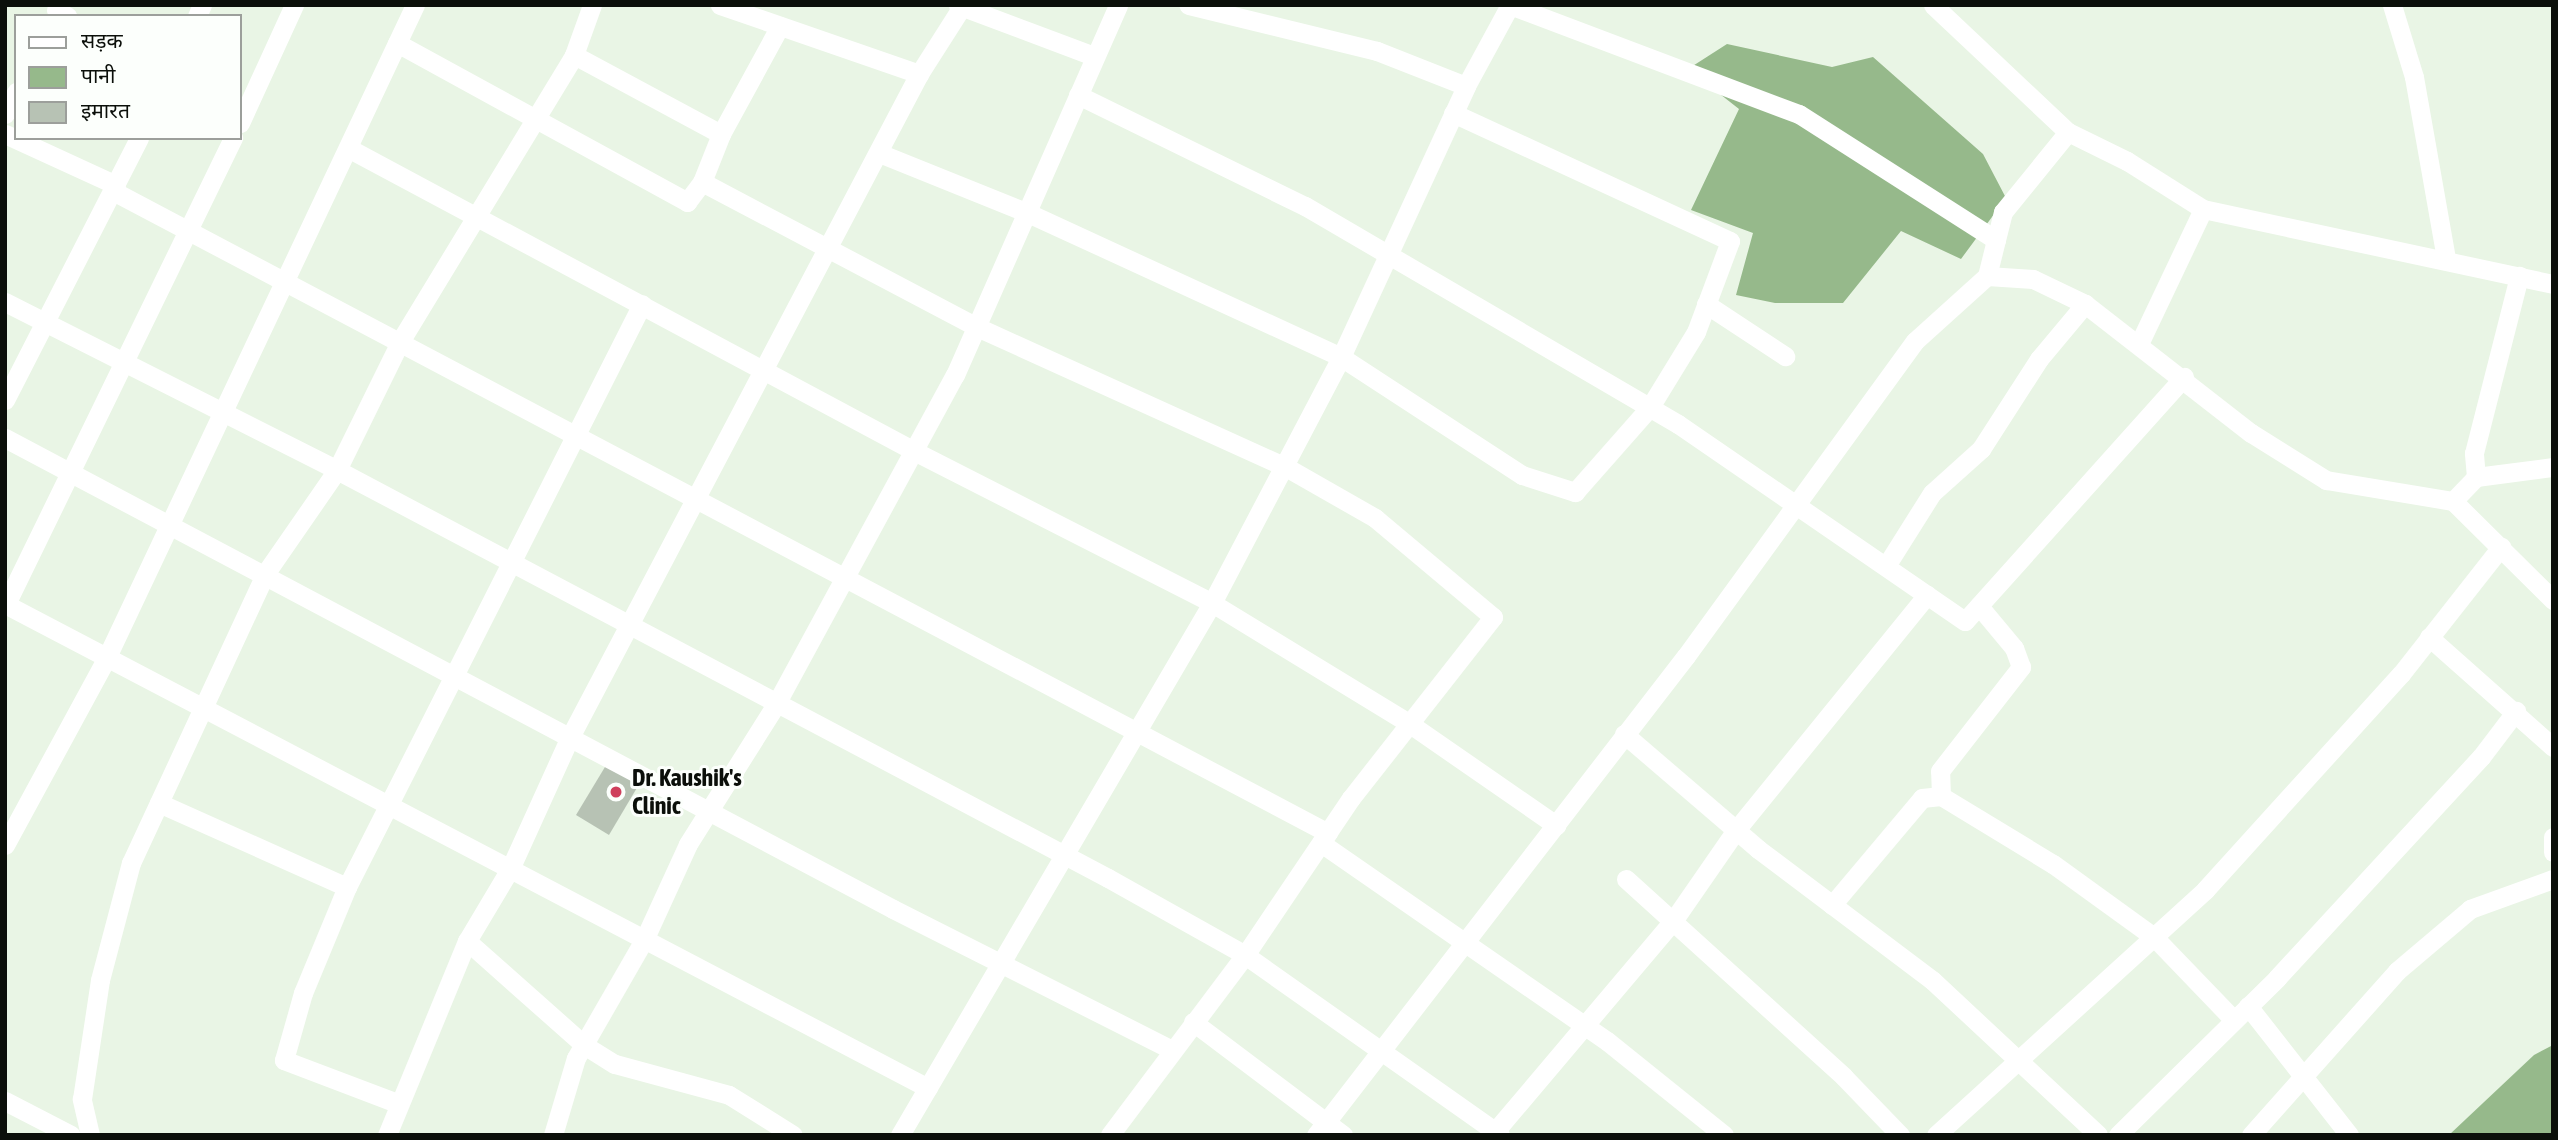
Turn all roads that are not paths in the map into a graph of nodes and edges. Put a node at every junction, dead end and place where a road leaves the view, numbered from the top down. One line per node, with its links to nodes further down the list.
1 (294, 5): 20 (street)
2 (415, 5): 11 (street)
3 (592, 5): 12 (street)
4 (720, 5): 10 (street)
5 (1118, 5): 13 (street)
6 (1189, 5): 15 (street)
7 (1934, 5): 22 (street)
8 (2392, 5): 38 (street)
9 (961, 6): 13 (street); 14 (street)
10 (780, 26): 14 (street); 23 (street)
11 (397, 43): 21 (street); 27 (street)
12 (574, 55): 21 (street); 23 (street)
13 (1094, 56): 16 (street)
14 (919, 74): 28 (street)
15 (1466, 86): 18 (street); 35 (street)
16 (1078, 95): 32 (street); 37 (street)
17 (14, 96): 19 (street)
18 (1453, 113): 37 (street); 45 (street)
19 (5, 114)
20 (242, 119)
21 (537, 120): 29 (street); 33 (street)
22 (2068, 132): 31 (street); 35 (street)
23 (721, 134): 29 (street)
24 (17, 140): 30 (street)
25 (138, 140): 30 (street)
26 (232, 140): 34 (street)
27 (348, 148): 33 (street); 41 (street)
28 (879, 153): 32 (street); 36 (street)
29 (702, 182): 36 (street)
30 (115, 188): 34 (street); 47 (street)
31 (2203, 209): 38 (street); 50 (street)
32 (1028, 213): 48 (street); 52 (street)
33 (478, 216): 44 (street); 49 (street)
34 (190, 228): 41 (street); 53 (street)
35 (1996, 240): 39 (street)
36 (830, 251): 48 (street); 54 (street)
37 (1388, 254): 52 (street); 57 (street)
38 (2446, 258): 40 (street)
39 (1987, 276): 46 (street); 69 (street)
40 (2519, 276): 42 (street); 66 (street)
41 (286, 279): 49 (street); 58 (street)
42 (2553, 284)
43 (5, 302): 47 (street)
44 (642, 304): 54 (street); 59 (street)
45 (1706, 304): 51 (street); 57 (street)
46 (2085, 304): 50 (street); 73 (street)
47 (46, 323): 53 (street); 56 (street)
48 (977, 327): 61 (street); 62 (street)
49 (401, 340): 59 (street); 64 (street)
50 (2139, 344): 55 (street)
51 (1786, 356)
52 (1341, 357): 57 (street); 62 (street)
53 (124, 362): 58 (street); 65 (street)
54 (766, 371): 61 (street); 67 (street)
55 (2184, 377): 68 (street); 80 (street)
56 (5, 400)
57 (1650, 407): 69 (street)
58 (221, 411): 64 (street); 70 (street)
59 (575, 432): 67 (street); 72 (street)
60 (5, 438): 65 (street)
61 (914, 451): 75 (street); 78 (street)
62 (1284, 466): 78 (street); 88 (street)
63 (2553, 467): 66 (street)
64 (337, 470): 72 (street); 74 (street)
65 (71, 474): 70 (street); 79 (street)
66 (2476, 477): 68 (street)
67 (697, 496): 75 (street); 81 (street)
68 (2453, 501): 71 (street)
69 (1796, 505): 73 (street); 90 (street)
70 (170, 526): 74 (street); 83 (street)
71 (2501, 547): 77 (street); 82 (street)
72 (512, 563): 81 (street); 84 (street)
73 (1885, 566): 76 (street)
74 (265, 574): 84 (street); 86 (street)
75 (848, 577): 85 (street); 89 (street)
76 (1927, 595): 80 (street); 98 (street)
77 (2553, 600)
78 (1213, 603): 88 (street); 89 (street)
79 (5, 605): 83 (street)
80 (1979, 606): 93 (street)
81 (627, 625): 85 (street); 91 (street)
82 (2429, 637): 87 (street); 110 (street)
83 (106, 659): 86 (street); 101 (street)
84 (457, 675): 91 (street); 95 (street)
85 (776, 704): 96 (street); 103 (street)
86 (201, 710): 94 (street); 95 (street)
87 (2516, 711): 92 (street); 116 (street)
88 (1410, 724): 97 (street); 100 (street)
89 (1137, 732): 100 (street); 103 (street)
90 (1624, 734): 97 (street); 98 (street)
91 (570, 737): 96 (street); 104 (street)
92 (2553, 747)
93 (1941, 796): 108 (street); 110 (street)
94 (159, 803): 107 (street); 130 (street)
95 (388, 807): 104 (street); 107 (street)
96 (709, 811): 111 (street); 115 (street)
97 (1556, 825): 113 (street)
98 (1736, 830): 108 (street); 109 (street)
99 (2553, 837): 102 (street)
100 (1325, 838): 113 (street); 114 (street)
101 (5, 845)
102 (2553, 852)
103 (1065, 855): 114 (street); 115 (street)
104 (510, 869): 111 (street); 112 (street)
105 (1626, 878): 109 (street)
106 (2553, 879): 123 (street)
107 (347, 887): 126 (street)
108 (1832, 905): 122 (street)
109 (1673, 921): 118 (street); 138 (street)
110 (2154, 937): 116 (street); 122 (street)
111 (645, 938): 119 (street); 124 (street)
112 (467, 941): 119 (street); 126 (street)
113 (1463, 941): 118 (street); 121 (street)
114 (1245, 955): 117 (street); 121 (street)
115 (1002, 962): 120 (street); 124 (street)
116 (2241, 1013): 123 (street); 141 (street)
117 (1193, 1022): 120 (street); 127 (street)
118 (1582, 1024): 128 (street); 137 (street)
119 (584, 1045): 132 (street); 133 (street)
120 (1172, 1050): 135 (street)
121 (1381, 1051): 127 (street); 128 (street)
122 (2018, 1061): 139 (street); 140 (street)
123 (2302, 1077): 142 (street); 143 (street)
124 (928, 1088): 134 (street)
125 (5, 1101): 129 (street)
126 (397, 1103): 131 (street)
127 (1321, 1128): 136 (street)
128 (1496, 1134)
129 (71, 1135)
130 (90, 1135)
131 (387, 1135)
132 (553, 1135)
133 (793, 1135)
134 (900, 1135)
135 (1110, 1135)
136 (1343, 1135)
137 (1724, 1135)
138 (1900, 1135)
139 (1936, 1135)
140 (2098, 1135)
141 (2118, 1135)
142 (2251, 1135)
143 (2349, 1135)

